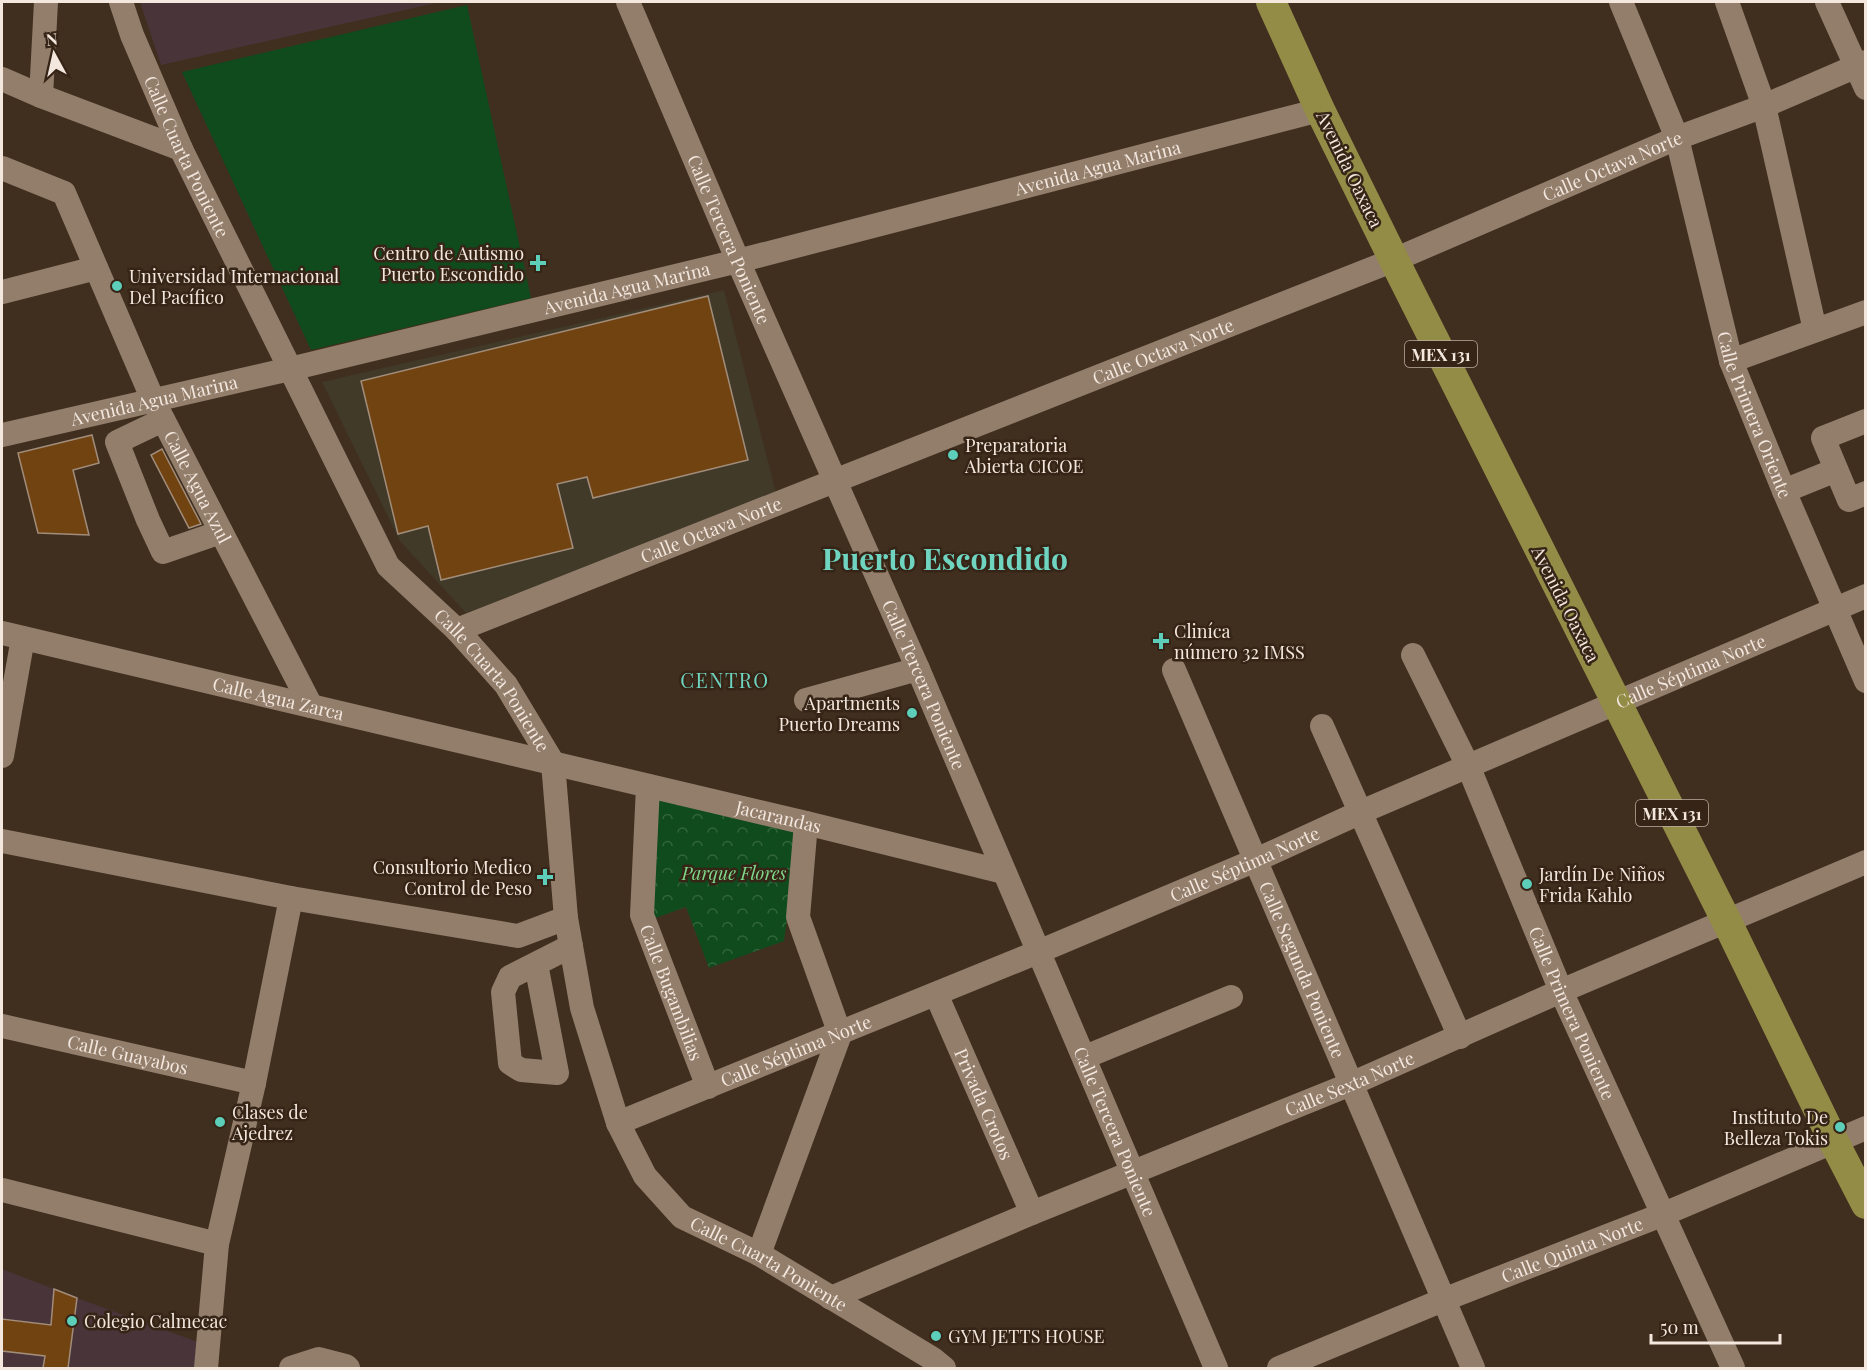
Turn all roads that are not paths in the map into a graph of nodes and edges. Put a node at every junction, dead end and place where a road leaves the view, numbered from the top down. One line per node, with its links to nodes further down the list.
1 (46, 2): 10 (street)
2 (121, 2): 14 (street, Calle Cuarta Poniente)
3 (628, 2): 17 (street, Calle Tercera Poniente)
4 (1271, 2): 12 (main road, Avenida Oaxaca / MEX 131)
5 (1621, 2): 13 (street)
6 (1727, 2): 11 (street)
7 (1827, 2): 8 (street)
8 (1863, 72): 11 (street, Calle Octava Norte)
9 (2, 79): 10 (street)
10 (41, 96): 14 (street)
11 (1764, 106): 13 (street, Calle Octava Norte); 21 (street)
12 (1320, 110): 16 (main road, Avenida Oaxaca / MEX 131); 17 (street, Avenida Agua Marina)
13 (1677, 138): 16 (street, Calle Octava Norte); 22 (street, Calle Primera Oriente)
14 (181, 149): 23 (street, Calle Cuarta Poniente)
15 (2, 168): 18 (street, Calle Agua Azul)
16 (1394, 260): 28 (street, Calle Octava Norte); 41 (main road, Avenida Oaxaca / MEX 131)
17 (738, 261): 23 (street, Avenida Agua Marina); 28 (street, Calle Tercera Poniente)
18 (96, 268): 19 (street); 24 (street, Calle Agua Azul)
19 (2, 292)
20 (1866, 312): 21 (street)
21 (1815, 330): 22 (street)
22 (1731, 361): 29 (street, Calle Primera Oriente)
23 (290, 369): 24 (street, Avenida Agua Marina); 34 (street, Calle Cuarta Poniente)
24 (158, 410): 26 (street, Avenida Agua Marina); 31 (street, Calle Agua Azul); 31 (street)
25 (1866, 421): 27 (street)
26 (2, 435)
27 (1836, 470): 29 (street); 30 (street)
28 (834, 481): 34 (street, Calle Octava Norte); 37 (street, Calle Tercera Poniente)
29 (1784, 491): 33 (street, Calle Primera Oriente)
30 (1866, 493)
31 (221, 532): 42 (street, Calle Agua Azul)
32 (1866, 596): 33 (street, Calle Séptima Norte)
33 (1835, 609): 39 (street, Calle Primera Oriente); 41 (street, Calle Séptima Norte)
34 (457, 630): 45 (street, Calle Cuarta Poniente)
35 (12, 636): 42 (street, Calle Agua Zarca); 44 (street)
36 (1413, 655): 46 (street, Calle Primera Poniente)
37 (918, 669): 40 (street); 53 (street, Calle Tercera Poniente)
38 (1174, 670): 51 (street, Calle Segunda Poniente)
39 (1866, 681)
40 (806, 700)
41 (1617, 704): 46 (street, Calle Séptima Norte); 56 (main road, Avenida Oaxaca / MEX 131)
42 (311, 706): 45 (street, Calle Agua Zarca)
43 (1322, 726): 48 (street)
44 (2, 756)
45 (553, 763): 47 (street, Jacarandas); 55 (street, Calle Cuarta Poniente)
46 (1469, 768): 48 (street, Calle Séptima Norte); 60 (street, Calle Primera Poniente)
47 (648, 786): 49 (street, Jacarandas); 69 (street, Calle Bugambilias)
48 (1361, 812): 51 (street, Calle Séptima Norte); 65 (street)
49 (806, 823): 53 (street, Jacarandas); 64 (street)
50 (2, 842): 54 (street)
51 (1256, 860): 58 (street, Calle Séptima Norte); 68 (street, Calle Segunda Poniente)
52 (1866, 862): 56 (street, Calle Sexta Norte)
53 (1004, 872): 58 (street, Calle Tercera Poniente)
54 (291, 898): 55 (street); 67 (street)
55 (566, 918): 57 (street, Calle Cuarta Poniente)
56 (1727, 922): 60 (street, Calle Sexta Norte); 72 (main road, Avenida Oaxaca / MEX 131)
57 (571, 946): 59 (street); 70 (street, Calle Cuarta Poniente)
58 (1038, 952): 61 (street, Calle Séptima Norte); 66 (street, Calle Tercera Poniente)
59 (536, 964)
60 (1561, 991): 65 (street, Calle Sexta Norte); 77 (street, Calle Primera Poniente)
61 (936, 994): 64 (street, Calle Séptima Norte); 76 (street, Privada Crotos)
62 (1231, 997): 66 (street)
63 (2, 1026): 67 (street, Calle Guayabos)
64 (840, 1034): 69 (street, Calle Séptima Norte); 79 (street)
65 (1460, 1037): 68 (street, Calle Sexta Norte)
66 (1084, 1057): 73 (street, Calle Tercera Poniente)
67 (254, 1083): 78 (street)
68 (1351, 1084): 73 (street, Calle Sexta Norte); 81 (street, Calle Segunda Poniente)
69 (708, 1087): 70 (street, Calle Séptima Norte)
70 (618, 1123): 79 (street, Calle Cuarta Poniente)
71 (1866, 1128): 72 (street, Calle Quinta Norte)
72 (1834, 1142): 75 (main road, Avenida Oaxaca / MEX 131); 77 (street, Calle Quinta Norte)
73 (1132, 1173): 76 (street, Calle Sexta Norte); 86 (street, Calle Tercera Poniente)
74 (2, 1190): 78 (street)
75 (1866, 1204)
76 (1032, 1213): 80 (street, Calle Sexta Norte)
77 (1664, 1214): 81 (street, Calle Quinta Norte); 89 (street, Calle Primera Poniente)
78 (217, 1245): 82 (street)
79 (759, 1254): 80 (street, Calle Cuarta Poniente)
80 (831, 1298): 85 (street, Calle Cuarta Poniente)
81 (1443, 1300): 87 (street, Calle Quinta Norte); 88 (street, Calle Segunda Poniente)
82 (206, 1368)
83 (291, 1368): 84 (street)
84 (348, 1368)
85 (944, 1368)
86 (1216, 1368)
87 (1279, 1368)
88 (1473, 1368)
89 (1733, 1368)

